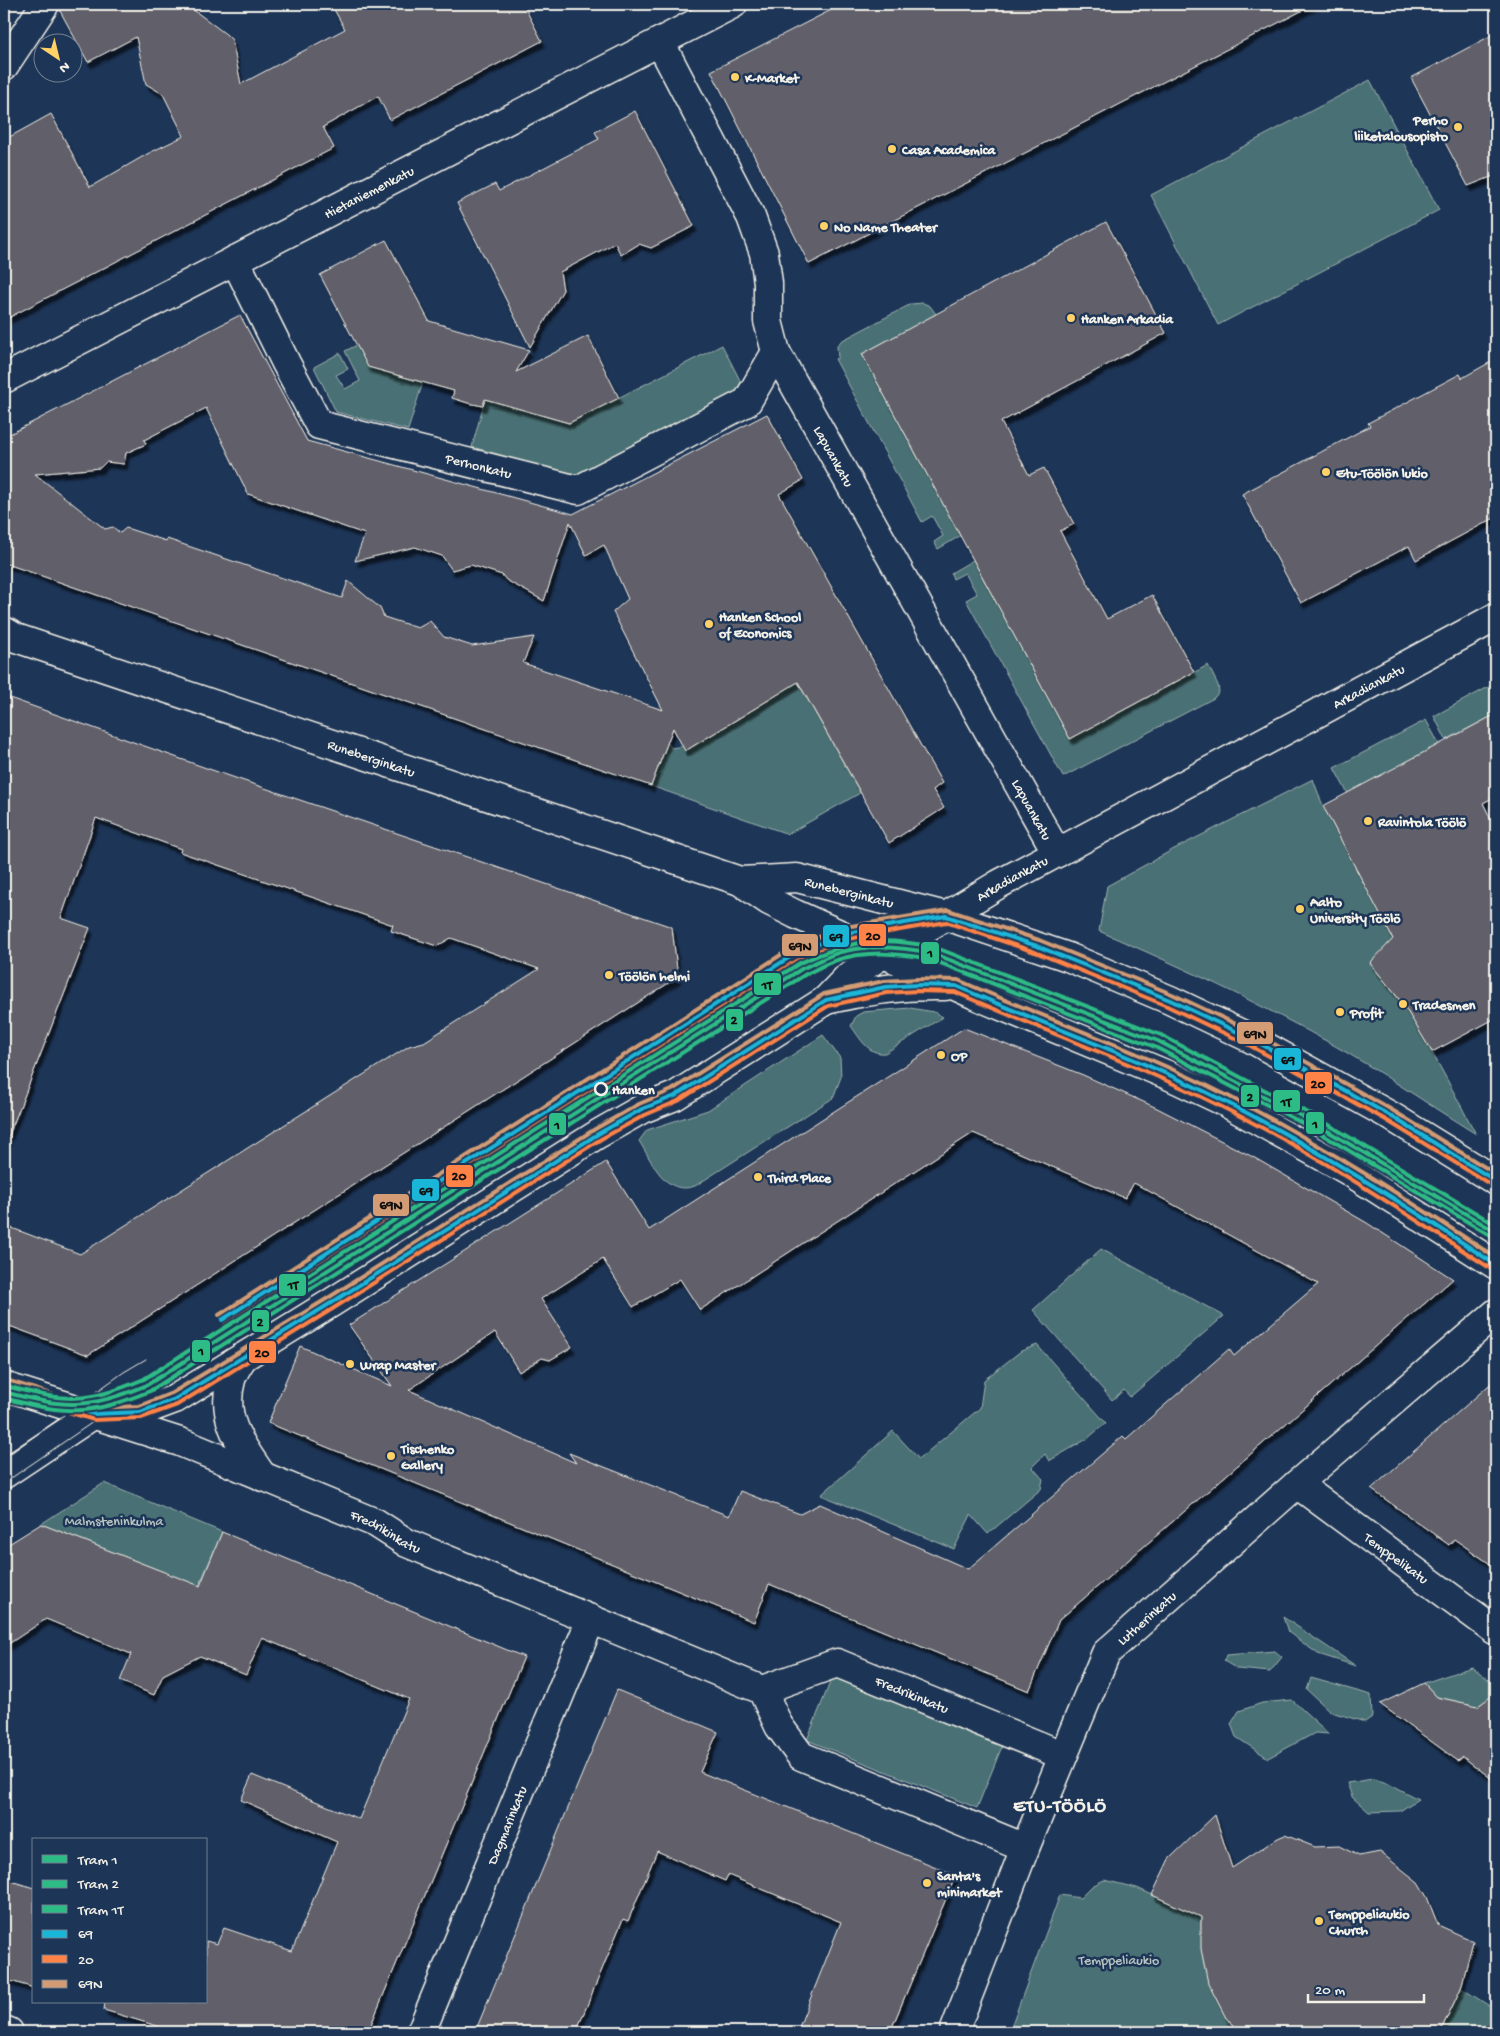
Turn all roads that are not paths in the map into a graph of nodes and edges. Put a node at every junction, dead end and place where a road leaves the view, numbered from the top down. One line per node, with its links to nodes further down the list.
1 (45, 4): 4 (street)
2 (733, 4): 3 (street, Hietaniemenkatu)
3 (660, 42): 5 (street, Hietaniemenkatu); 6 (street, Lapuankatu)
4 (4, 66)
5 (235, 260): 6 (street, Perhonkatu); 7 (street, Hietaniemenkatu)
6 (776, 352): 10 (street, Lapuankatu)
7 (4, 378)
8 (1496, 617): 10 (street, Arkadiankatu)
9 (4, 632): 11 (street, Runeberginkatu)
10 (1057, 853): 12 (street, Arkadiankatu)
11 (740, 881): 12 (street, Runeberginkatu); 13 (street, Runeberginkatu)
12 (946, 916): 13 (street, Arkadiankatu); 16 (street, Runeberginkatu)
13 (883, 954): 14 (street, Runeberginkatu); 15 (street, Arkadiankatu)
14 (956, 986): 15 (street); 17 (street, Runeberginkatu)
15 (826, 1000): 19 (street, Arkadiankatu)
16 (1496, 1180)
17 (1496, 1264)
18 (1496, 1313): 24 (street, Lutherinkatu)
19 (242, 1359): 21 (street, Arkadiankatu); 23 (street)
20 (4, 1386): 21 (street, Fredrikinkatu)
21 (94, 1414): 22 (street); 23 (street, Fredrikinkatu)
22 (4, 1474)
23 (263, 1477): 25 (street, Fredrikinkatu)
24 (1297, 1484): 26 (street, Temppelikatu); 28 (street, Lutherinkatu)
25 (591, 1619): 27 (street, Fredrikinkatu); 32 (street, Dagmarinkatu)
26 (1496, 1631)
27 (762, 1690): 28 (street, Fredrikinkatu); 29 (street)
28 (1062, 1756): 29 (street, Lutherinkatu)
29 (1025, 1848): 33 (street, Lutherinkatu)
30 (4, 2030): 31 (street)
31 (9, 2032)
32 (422, 2032)
33 (954, 2032)

